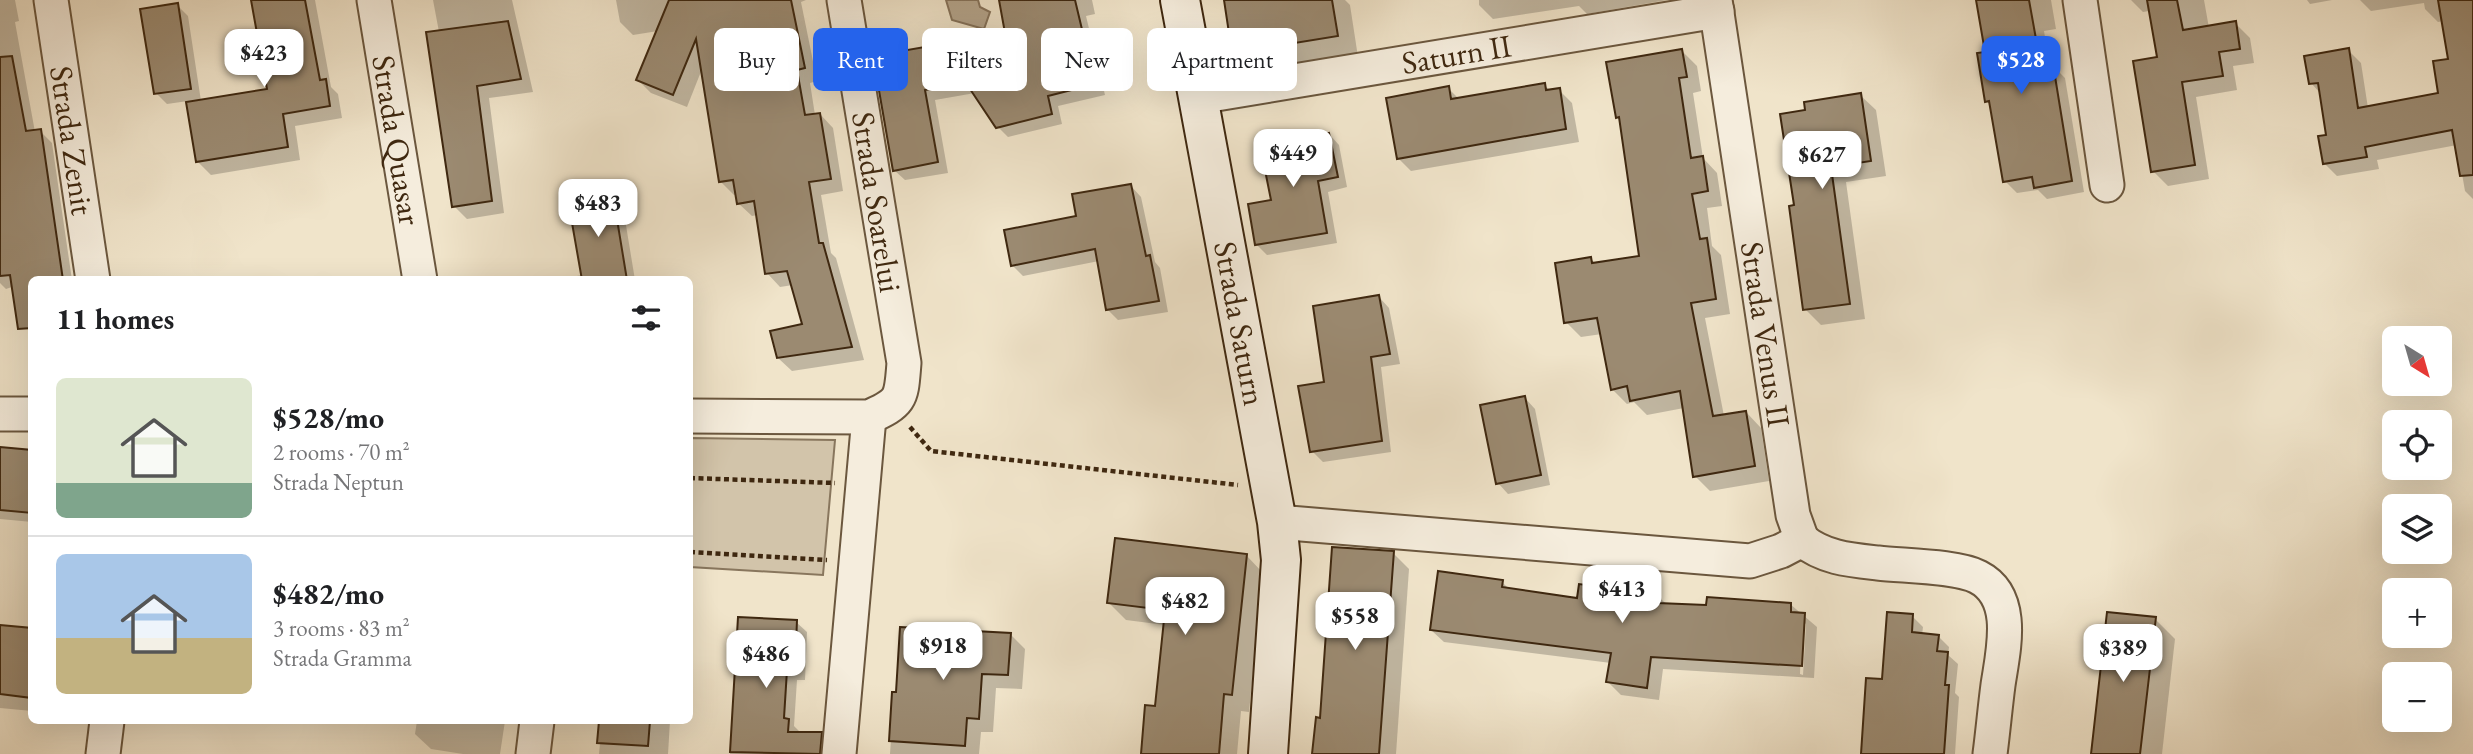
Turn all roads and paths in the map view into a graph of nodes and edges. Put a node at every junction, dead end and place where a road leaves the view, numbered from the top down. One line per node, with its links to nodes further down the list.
1 (51, 0): 9 (street, Strada Zenit)
2 (374, 0): 10 (street, Strada Quasar)
3 (844, 0): 11 (street, Strada Soarelui)
4 (1180, 0): 7 (street, Strada Saturn)
5 (2080, 0): 8 (street)
6 (1716, 5): 7 (street, Saturn II); 18 (street, Strada Venus II)
7 (1198, 97): 17 (street, Strada Saturn)
8 (2107, 185)
9 (92, 276)
10 (419, 276)
11 (881, 412): 14 (street); 16 (street, Strada Soarelui); 17 (path)
12 (0, 414): 13 (street)
13 (28, 414)
14 (693, 416)
15 (693, 478): 16 (path)
16 (863, 485): 20 (street, Strada Soarelui)
17 (1274, 505): 18 (street); 26 (street, Strada Saturn)
18 (1802, 540): 27 (street)
19 (693, 552): 20 (path)
20 (856, 562): 25 (street, Strada Soarelui)
21 (107, 724): 23 (street)
22 (537, 724): 24 (street)
23 (103, 754)
24 (533, 754)
25 (839, 754)
26 (1268, 754)
27 (1990, 754)

